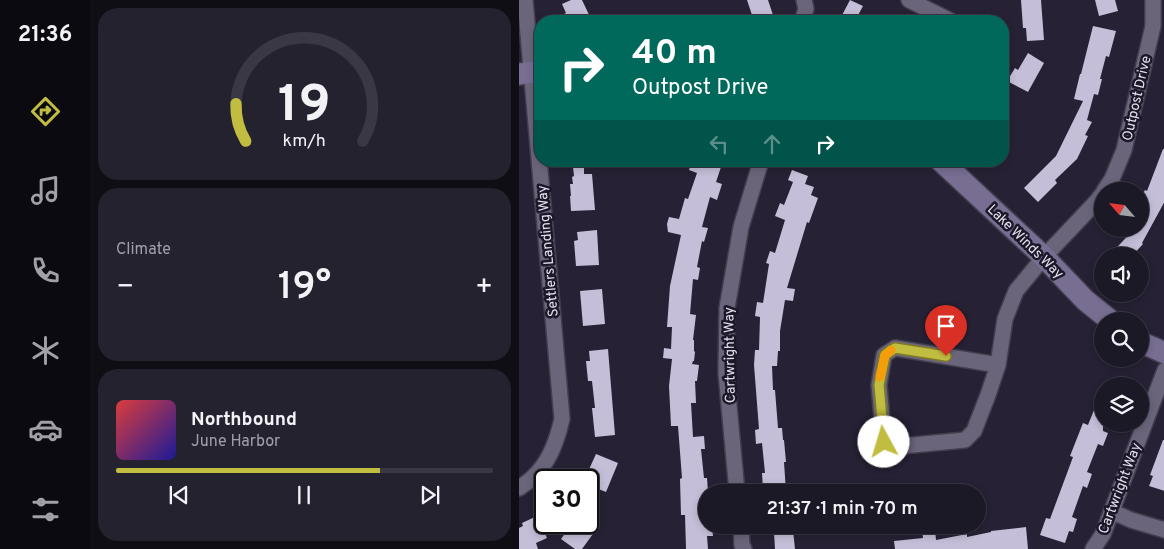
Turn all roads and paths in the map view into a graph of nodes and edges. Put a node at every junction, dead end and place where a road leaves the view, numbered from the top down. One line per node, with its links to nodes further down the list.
1 (525, 0): 7 (street, Settlers Landing Way)
2 (804, 0): 5 (street)
3 (909, 0): 6 (street)
4 (1153, 0): 12 (street, Outpost Drive)
5 (804, 15)
6 (939, 15)
7 (530, 72): 8 (street, Settlers Landing Way)
8 (534, 115)
9 (539, 167): 21 (street, Settlers Landing Way)
10 (759, 167): 20 (street, Cartwright Way)
11 (947, 167): 14 (street, Lake Winds Way)
12 (1109, 182)
13 (1094, 204): 14 (street, Outpost Drive)
14 (1044, 257): 15 (street, Lake Winds Way); 18 (street, Outpost Drive)
15 (1100, 312)
16 (1149, 346): 17 (street)
17 (1164, 353)
18 (998, 365): 18 (street, Outpost Drive)
19 (1164, 370): 22 (street, Cartwright Way)
20 (736, 484)
21 (519, 488)
22 (1111, 511): 23 (street); 26 (street, Cartwright Way)
23 (1164, 530)
24 (742, 534): 25 (street)
25 (745, 549)
26 (1093, 549)

